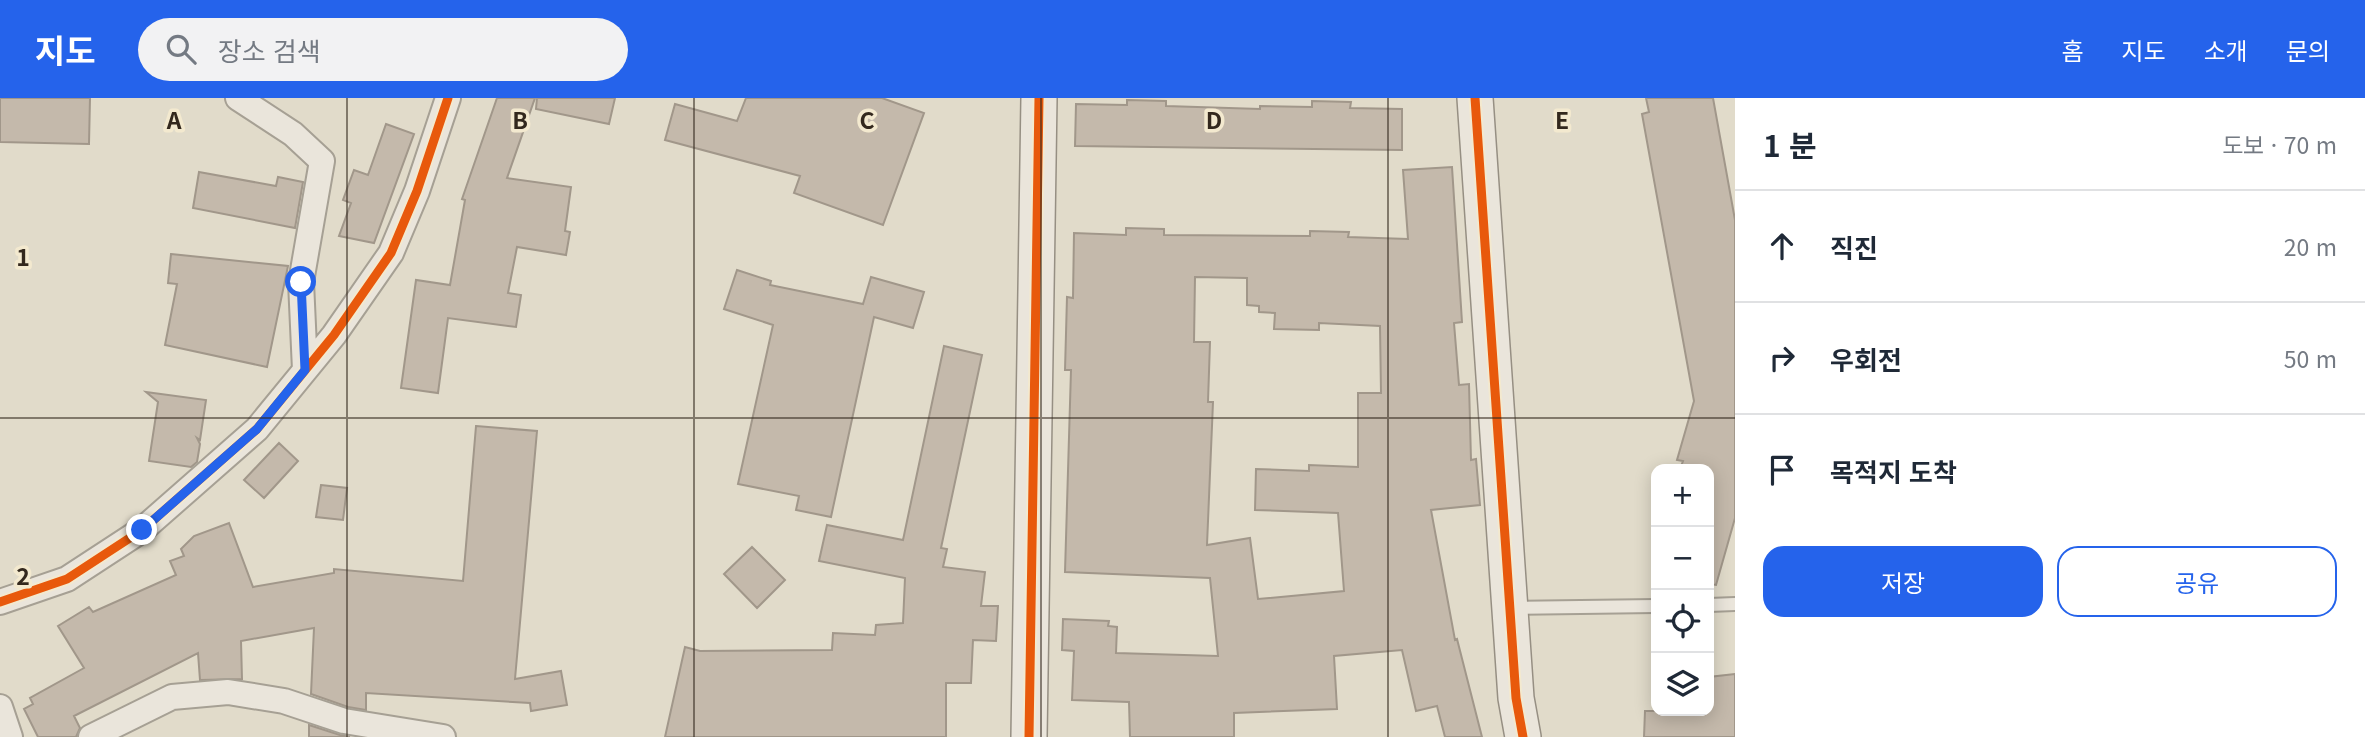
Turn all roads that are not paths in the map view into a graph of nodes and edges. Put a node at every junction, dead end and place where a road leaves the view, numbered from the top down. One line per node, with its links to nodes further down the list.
1 (238, 98): 5 (street)
2 (448, 98): 5 (street)
3 (1039, 98): 15 (street)
4 (1475, 98): 10 (street)
5 (305, 370): 6 (street)
6 (0, 602)
7 (1735, 604): 8 (lane)
8 (1714, 605)
9 (1651, 606): 10 (lane)
10 (1510, 608): 16 (street)
11 (0, 707): 12 (street)
12 (10, 737)
13 (92, 737): 14 (street)
14 (443, 737)
15 (1028, 737)
16 (1523, 737)

